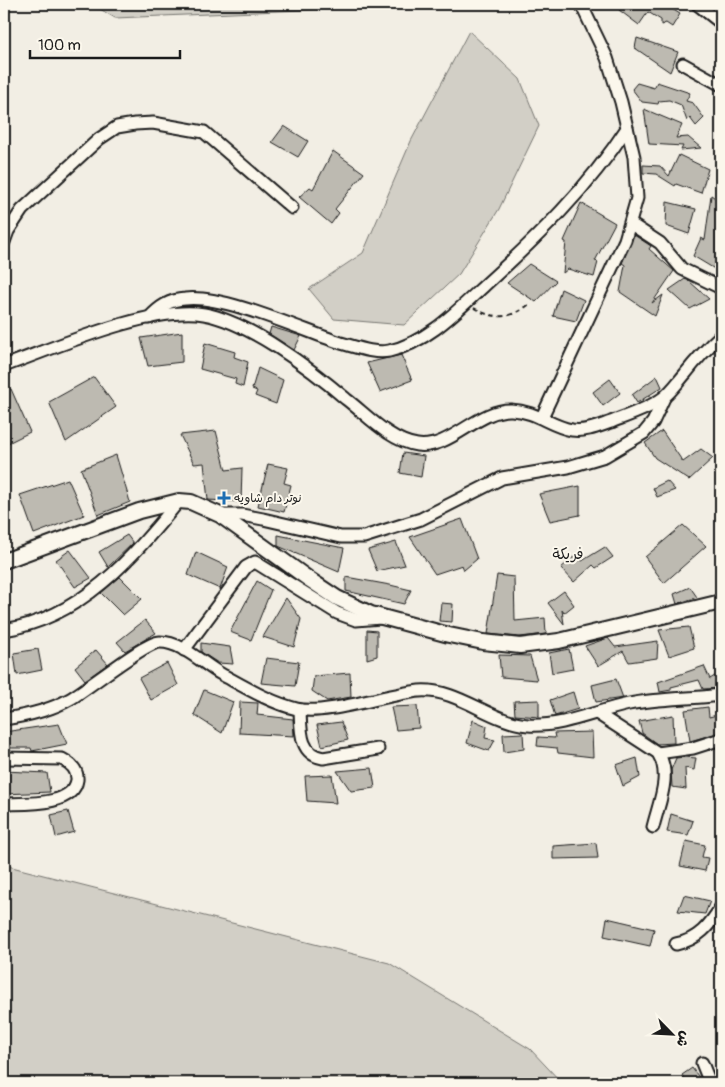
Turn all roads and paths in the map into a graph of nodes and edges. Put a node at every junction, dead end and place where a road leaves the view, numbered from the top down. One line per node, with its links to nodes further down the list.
1 (581, 4): 6 (street)
2 (697, 4): 3 (street)
3 (721, 23)
4 (683, 64): 5 (street)
5 (721, 85)
6 (627, 128): 8 (street); 11 (street)
7 (292, 208): 9 (street)
8 (631, 224): 10 (street); 17 (street)
9 (4, 242)
10 (721, 288)
11 (465, 303): 12 (path); 13 (street)
12 (531, 303)
13 (150, 318): 15 (street); 17 (street)
14 (721, 335): 16 (street)
15 (4, 366)
16 (664, 398): 17 (street); 19 (street)
17 (542, 417)
18 (179, 501): 19 (street); 20 (street); 23 (street)
19 (220, 515): 22 (street)
20 (4, 561)
21 (721, 602): 22 (street)
22 (384, 618): 24 (street)
23 (4, 630)
24 (184, 650): 26 (street); 28 (street)
25 (721, 695): 27 (street)
26 (300, 710): 27 (street); 30 (street)
27 (598, 714): 31 (street)
28 (4, 719)
29 (721, 739): 31 (street)
30 (378, 749)
31 (658, 752): 34 (street)
32 (4, 758): 33 (street)
33 (4, 804)
34 (653, 827)
35 (721, 906): 36 (street)
36 (676, 944)
37 (702, 1063): 38 (street)
38 (710, 1083)

